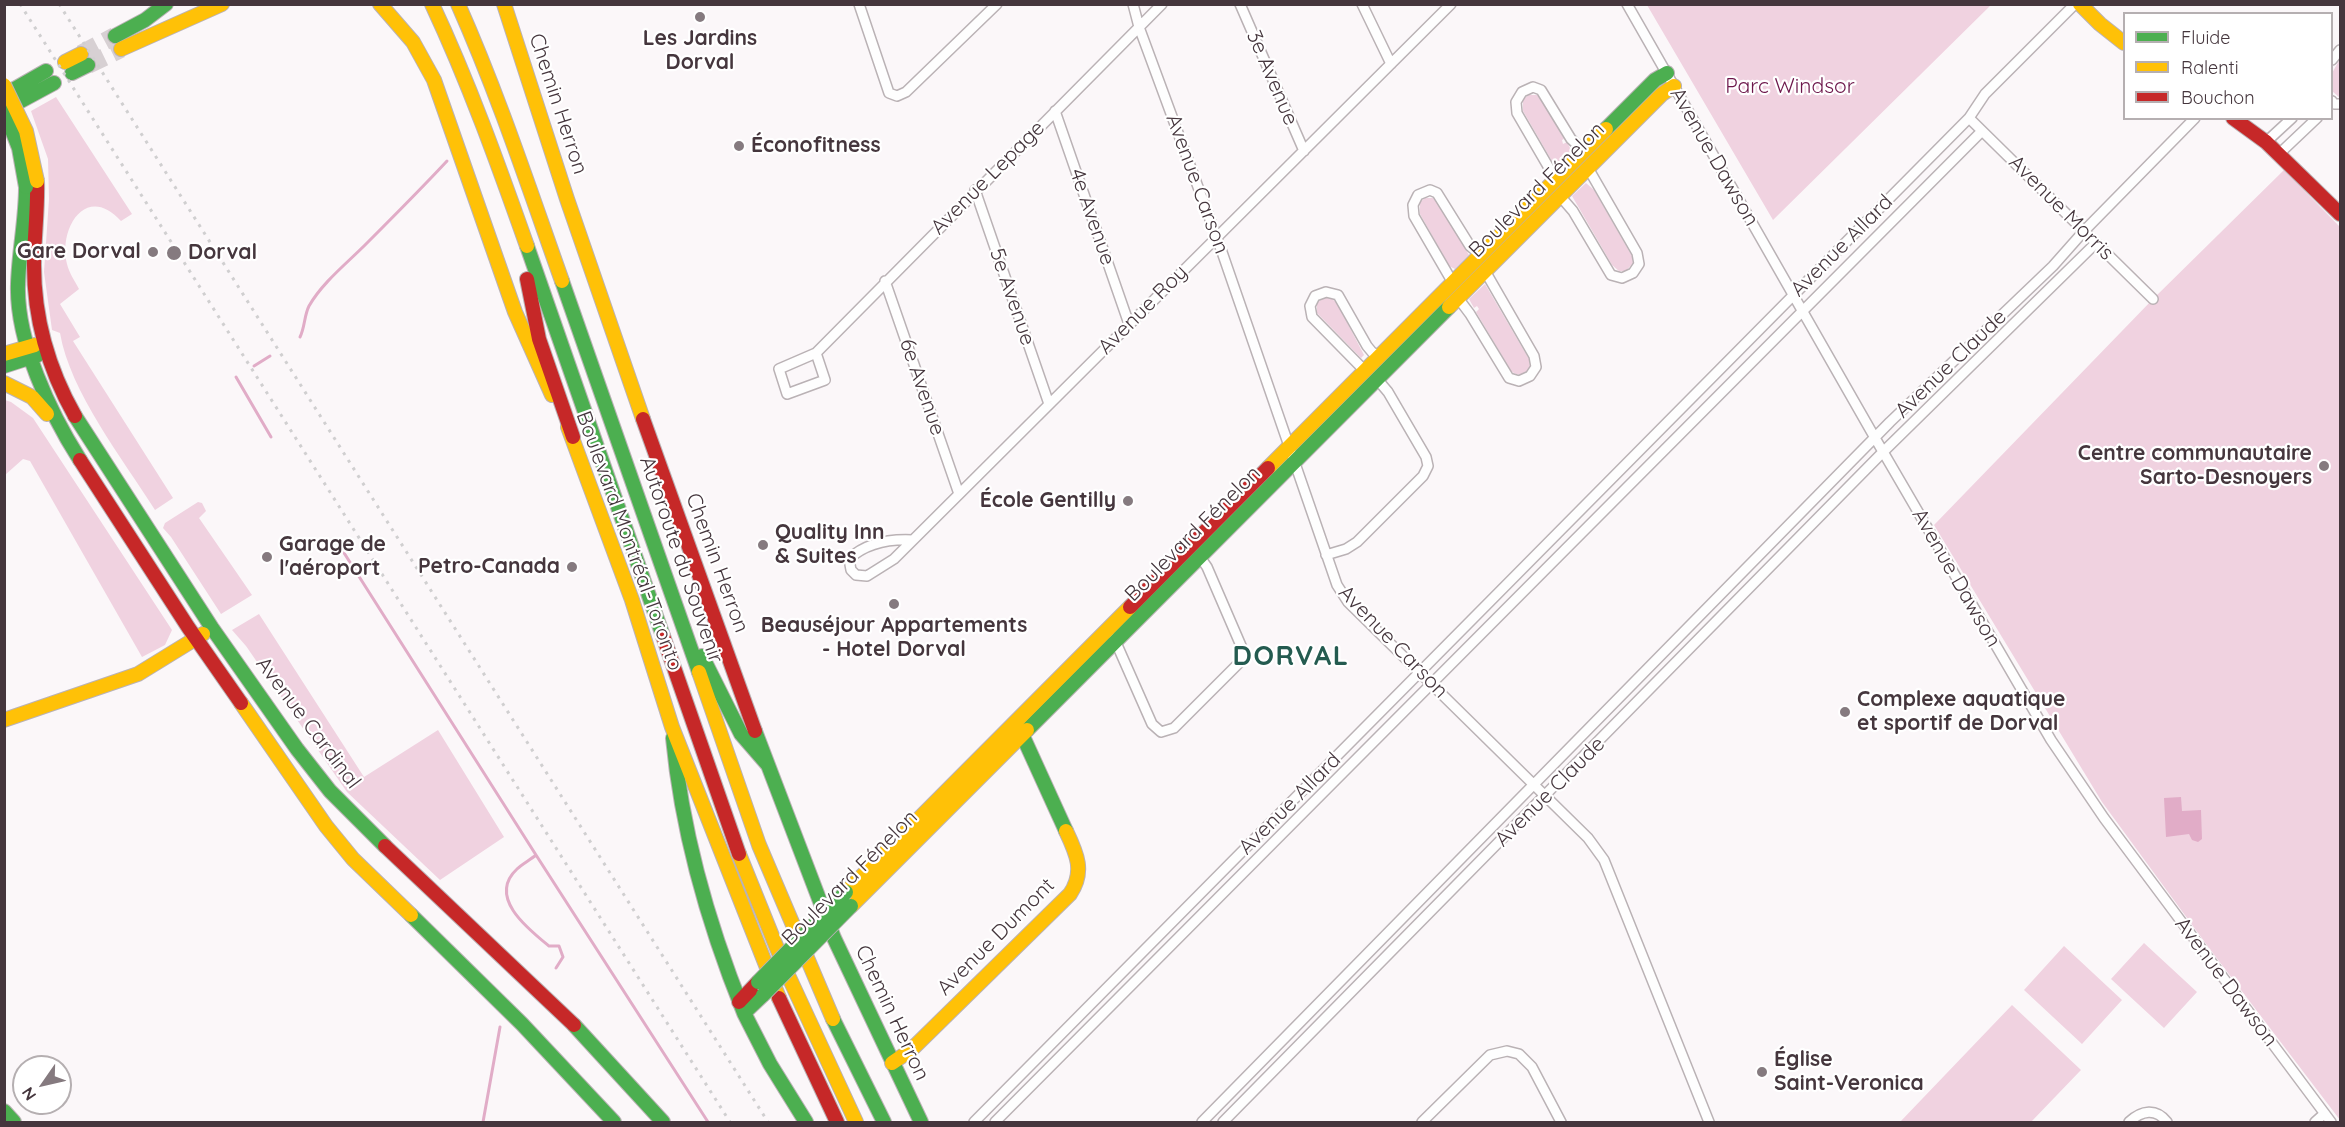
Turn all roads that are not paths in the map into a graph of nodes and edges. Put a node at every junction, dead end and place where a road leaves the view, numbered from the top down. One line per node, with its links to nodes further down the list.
1 (166, 4): 2 (main road)
2 (222, 4)
3 (380, 4): 68 (main road, Boulevard Montréal-Toronto)
4 (458, 4): 79 (main road, Autoroute du Souvenir)
5 (504, 4): 92 (main road, Chemin Herron)
6 (859, 4): 7 (street)
7 (997, 4)
8 (1133, 4): 17 (street, Avenue Carson)
9 (1162, 4): 17 (street, Avenue Lepage)
10 (1240, 4): 35 (street, 3e Avenue)
11 (1362, 4): 20 (street)
12 (1451, 4): 20 (street, Avenue Roy)
13 (1627, 4): 22 (street, Avenue Dawson)
14 (2075, 4): 28 (street, Avenue Allard)
15 (2080, 4): 18 (main road)
16 (433, 6): 43 (main road, Autoroute du Souvenir)
17 (1139, 27): 27 (street, Avenue Lepage); 46 (street, Avenue Carson)
18 (2123, 42)
19 (85, 59): 21 (main road)
20 (1391, 64): 35 (street, Avenue Roy)
21 (69, 67)
22 (1667, 73): 24 (street, Avenue Dawson); 36 (main road, Boulevard Fénelon)
23 (4, 85): 40 (main road, bridge)
24 (1674, 86): 38 (main road, Boulevard Fénelon); 52 (street, Avenue Dawson)
25 (4, 95): 26 (main road)
26 (4, 110): 40 (main road, bridge)
27 (1055, 111): 41 (street, Avenue Lepage); 56 (street, 4e Avenue)
28 (1969, 118): 33 (street, Avenue Morris); 52 (street, Avenue Allard)
29 (2192, 120): 45 (street, Avenue Claude)
30 (2236, 120): 34 (main road)
31 (2290, 120): 34 (street)
32 (2315, 120): 37 (street)
33 (1982, 131): 45 (street, Avenue Morris); 55 (street, Avenue Allard)
34 (2266, 142): 37 (main road)
35 (1304, 151): 46 (street, Avenue Roy)
36 (1584, 151): 39 (main road, Boulevard Fénelon); 39 (street)
37 (2279, 154): 44 (main road)
38 (1588, 168): 42 (main road, Boulevard Fénelon); 42 (street)
39 (1556, 180): 48 (main road, Boulevard Fénelon)
40 (31, 184): 57 (main road, Avenue Cardinal); 58 (main road, Avenue Cardinal)
41 (975, 190): 50 (street, Avenue Lepage); 66 (street, 5e Avenue)
42 (1560, 196): 49 (main road, Boulevard Fénelon)
43 (515, 212): 68 (main road); 111 (main road, Autoroute du Souvenir)
44 (2340, 214)
45 (2084, 231): 47 (street, Avenue Morris); 69 (street, Avenue Claude)
46 (1217, 238): 56 (street, Avenue Roy); 70 (street, Avenue Carson)
47 (2096, 243): 54 (street, Avenue Morris); 71 (street, Avenue Claude)
48 (1481, 255): 51 (main road, Boulevard Fénelon); 51 (street)
49 (1485, 271): 53 (main road, Boulevard Fénelon); 53 (street)
50 (885, 281): 59 (street, Avenue Lepage); 74 (street, 6e Avenue)
51 (1453, 283): 61 (main road, Boulevard Fénelon)
52 (1793, 295): 55 (street, Avenue Dawson); 73 (street, Avenue Allard)
53 (1458, 298): 64 (main road, Boulevard Fénelon)
54 (2153, 299)
55 (1803, 312): 69 (street, Avenue Dawson); 75 (street, Avenue Allard)
56 (1129, 324): 66 (street, Avenue Roy)
57 (44, 348): 58 (main road); 82 (main road, Avenue Cardinal)
58 (29, 352): 60 (main road); 62 (main road); 67 (main road, Avenue Cardinal)
59 (816, 353): 59 (street, Avenue Lepage)
60 (4, 354)
61 (1380, 356): 63 (main road, Boulevard Fénelon); 63 (street)
62 (4, 366)
63 (1365, 371): 70 (main road, Boulevard Fénelon)
64 (1377, 379): 72 (main road, Boulevard Fénelon); 77 (street)
65 (4, 383): 67 (main road)
66 (1049, 404): 74 (street, Avenue Roy)
67 (63, 435): 84 (main road, Avenue Cardinal)
68 (573, 437): 90 (main road, Boulevard Montréal-Toronto)
69 (1875, 438): 71 (street, Avenue Dawson); 80 (street, Avenue Claude)
70 (1289, 447): 72 (street, Avenue Carson); 83 (main road, Boulevard Fénelon)
71 (1883, 452): 81 (street, Avenue Claude); 105 (street, Avenue Dawson)
72 (1294, 463): 77 (street, Avenue Carson); 78 (main road, Boulevard Fénelon)
73 (1605, 485): 75 (street); 86 (street, Avenue Allard)
74 (959, 494): 76 (street, Avenue Roy)
75 (1618, 497): 87 (street, Avenue Allard)
76 (912, 540): 76 (street, Avenue Roy)
77 (1326, 555): 86 (street, Avenue Carson)
78 (1200, 557): 85 (main road, Boulevard Fénelon); 85 (street)
79 (675, 603): 92 (main road); 112 (main road, Autoroute du Souvenir)
80 (1706, 609): 81 (street); 93 (street, Avenue Claude)
81 (1718, 621): 94 (street, Avenue Claude)
82 (212, 628): 84 (main road); 108 (main road, Avenue Cardinal)
83 (1109, 628): 85 (street); 89 (main road, Boulevard Fénelon)
84 (196, 638): 88 (main road); 107 (main road, Avenue Cardinal)
85 (1115, 642): 91 (main road, Boulevard Fénelon)
86 (1420, 673): 87 (street, Avenue Carson); 95 (street, Avenue Allard)
87 (1431, 683): 93 (street, Avenue Carson); 96 (street, Avenue Allard)
88 (4, 720)
89 (1014, 724): 91 (main road, Avenue Dumont); 101 (main road, Boulevard Fénelon, bridge)
90 (672, 727): 102 (main road, Boulevard Montréal-Toronto); 110 (main road)
91 (1024, 735): 101 (main road, Boulevard Fénelon, bridge); 103 (main road, Avenue Dumont)
92 (767, 764): 103 (main road, Chemin Herron)
93 (1534, 785): 94 (street, Avenue Carson); 97 (street, Avenue Claude)
94 (1546, 796): 98 (street, Avenue Claude); 120 (street, Avenue Carson)
95 (1266, 828): 96 (street); 99 (street, Avenue Allard)
96 (1277, 839): 100 (street, Avenue Allard)
97 (1372, 950): 98 (street); 116 (street, Avenue Claude)
98 (1383, 962): 117 (street, Avenue Claude)
99 (1123, 972): 100 (street); 114 (street, Avenue Allard)
100 (1134, 983): 115 (street, Avenue Allard)
101 (761, 988): 102 (main road, Boulevard Fénelon)
102 (742, 1008): 109 (main road, Boulevard Montréal-Toronto)
103 (892, 1063): 113 (main road, Chemin Herron)
104 (4, 1111): 106 (main road)
105 (2324, 1113): 123 (street); 124 (street, Avenue Dawson)
106 (14, 1122)
107 (614, 1122)
108 (663, 1122)
109 (806, 1122)
110 (837, 1122)
111 (856, 1122)
112 (884, 1122)
113 (921, 1122)
114 (974, 1122)
115 (995, 1122)
116 (1202, 1122)
117 (1223, 1122)
118 (1422, 1122): 119 (street)
119 (1561, 1122)
120 (1709, 1122)
121 (2130, 1122): 122 (street)
122 (2168, 1122)
123 (2315, 1122)
124 (2331, 1122)

